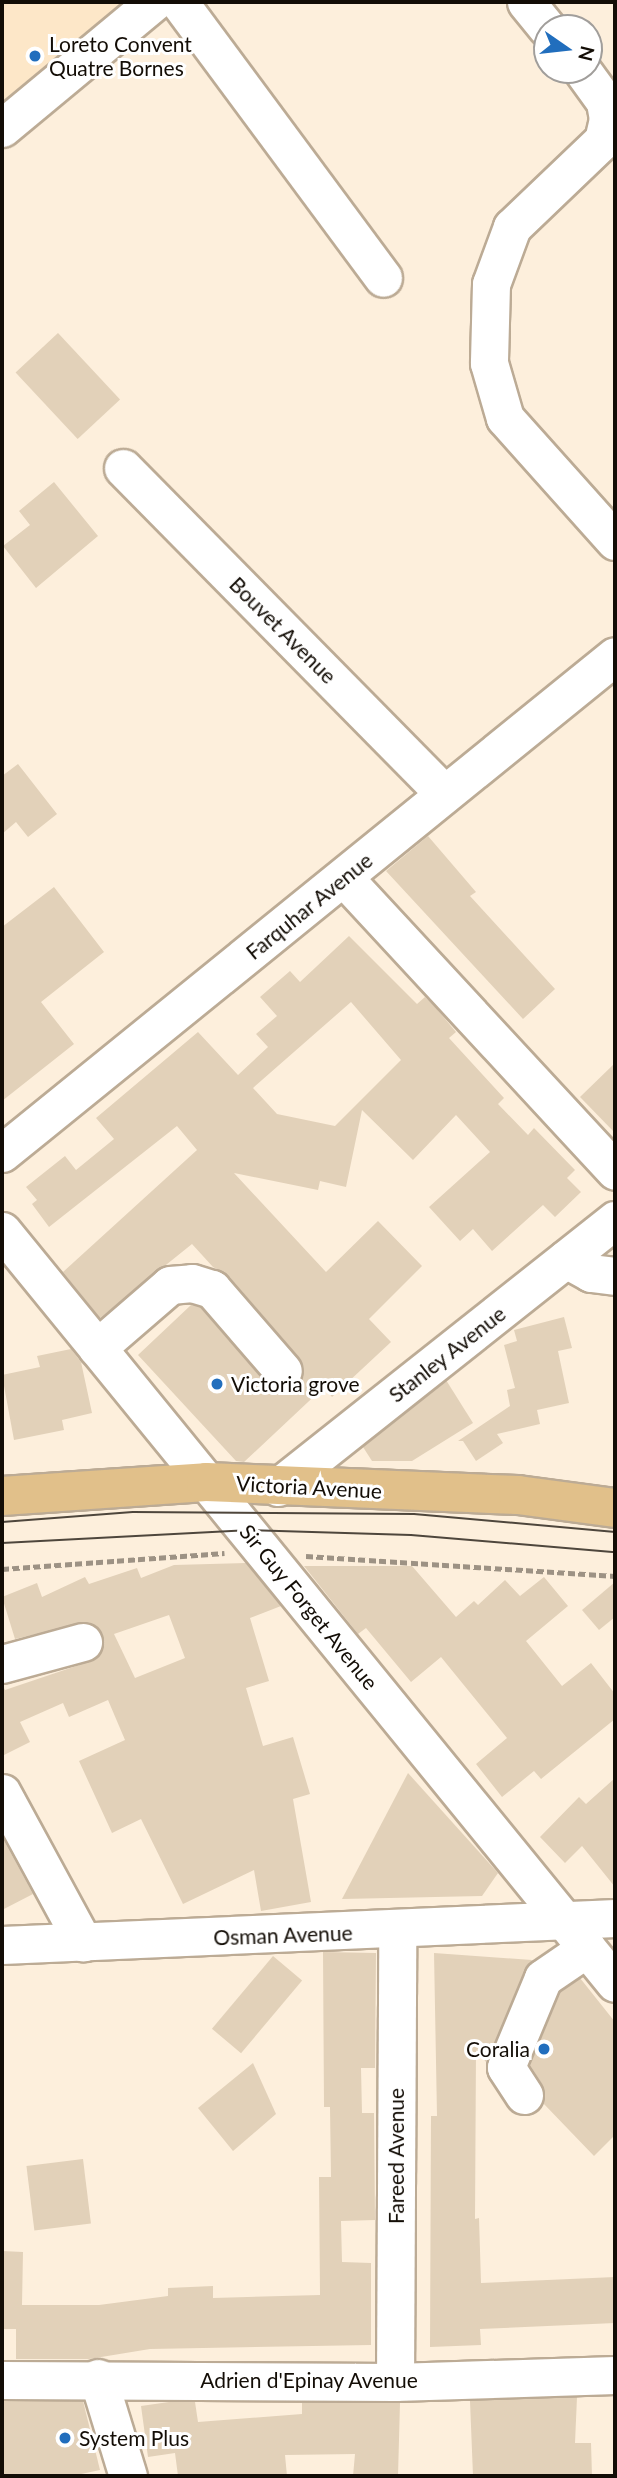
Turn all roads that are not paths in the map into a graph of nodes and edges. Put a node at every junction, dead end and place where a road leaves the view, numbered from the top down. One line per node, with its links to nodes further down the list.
1 (154, 2): 4 (street)
2 (179, 2): 5 (street)
3 (592, 84): 7 (street)
4 (2, 128)
5 (383, 278)
6 (123, 468): 9 (street, Bouvet Avenue)
7 (615, 541)
8 (615, 656): 9 (street, Farquhar Avenue)
9 (444, 793): 10 (street, Farquhar Avenue)
10 (344, 878): 11 (street, Farquhar Avenue); 12 (street)
11 (2, 1153)
12 (615, 1171)
13 (615, 1220): 15 (street, Stanley Avenue)
14 (2, 1231): 17 (street, Sir Guy Forget Avenue)
15 (566, 1259): 16 (street); 20 (street, Stanley Avenue)
16 (615, 1276)
17 (97, 1348): 18 (street); 19 (street, Sir Guy Forget Avenue)
18 (283, 1371)
19 (206, 1482): 20 (main road, Victoria Avenue); 21 (main road, Victoria Avenue); 27 (street, Sir Guy Forget Avenue)
20 (278, 1487): 22 (main road, Victoria Avenue)
21 (2, 1496)
22 (615, 1508)
23 (83, 1642): 24 (street)
24 (2, 1664)
25 (2, 1793): 29 (street)
26 (615, 1918): 27 (street, Osman Avenue)
27 (563, 1919): 28 (street, Osman Avenue); 31 (street, Sir Guy Forget Avenue)
28 (397, 1931): 29 (street, Osman Avenue); 37 (street, Fareed Avenue)
29 (83, 1942): 30 (street, Osman Avenue)
30 (2, 1945)
31 (587, 1948): 32 (street, Sir Guy Forget Avenue); 33 (street)
32 (615, 1983)
33 (524, 2095)
34 (615, 2375): 37 (street, Adrien d'Epinay Avenue)
35 (98, 2378): 36 (street, Adrien d'Epinay Avenue); 37 (street, Adrien d'Epinay Avenue); 38 (street)
36 (2, 2380)
37 (394, 2382)
38 (128, 2476)

